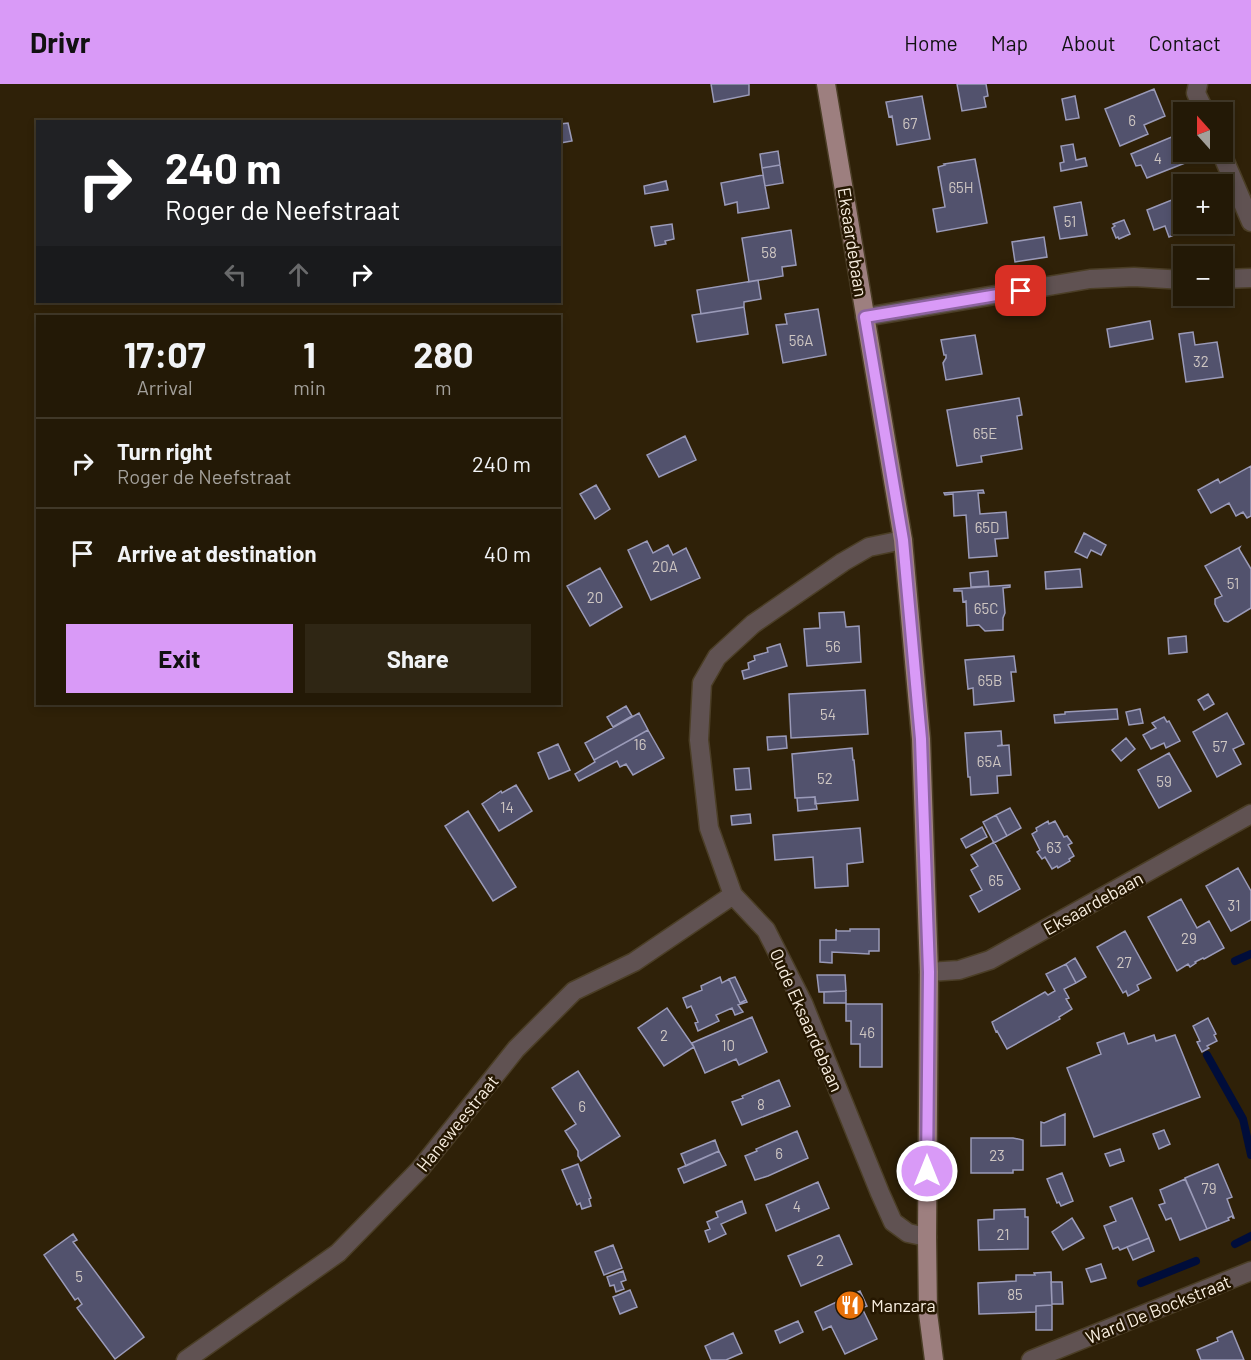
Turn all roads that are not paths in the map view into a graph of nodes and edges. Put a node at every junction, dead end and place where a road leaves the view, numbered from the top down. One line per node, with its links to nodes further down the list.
1 (826, 84): 9 (main road, Eksaardebaan)
2 (1198, 84): 3 (street)
3 (1200, 102)
4 (1225, 162): 5 (street)
5 (1251, 222)
6 (1251, 278): 8 (street)
7 (1173, 279): 9 (street)
8 (1233, 279)
9 (865, 317): 10 (main road, Eksaardebaan)
10 (903, 540): 12 (street, Oude Eksaardebaan); 13 (main road, Eksaardebaan)
11 (1251, 814): 13 (street, Eksaardebaan)
12 (733, 895): 14 (street, Oude Eksaardebaan); 16 (street, Haneweestraat)
13 (929, 972): 14 (main road, Eksaardebaan)
14 (927, 1237): 17 (main road, Eksaardebaan)
15 (1251, 1272): 18 (street, Ward De Bockstraat)
16 (186, 1360)
17 (934, 1360)
18 (1031, 1360)

